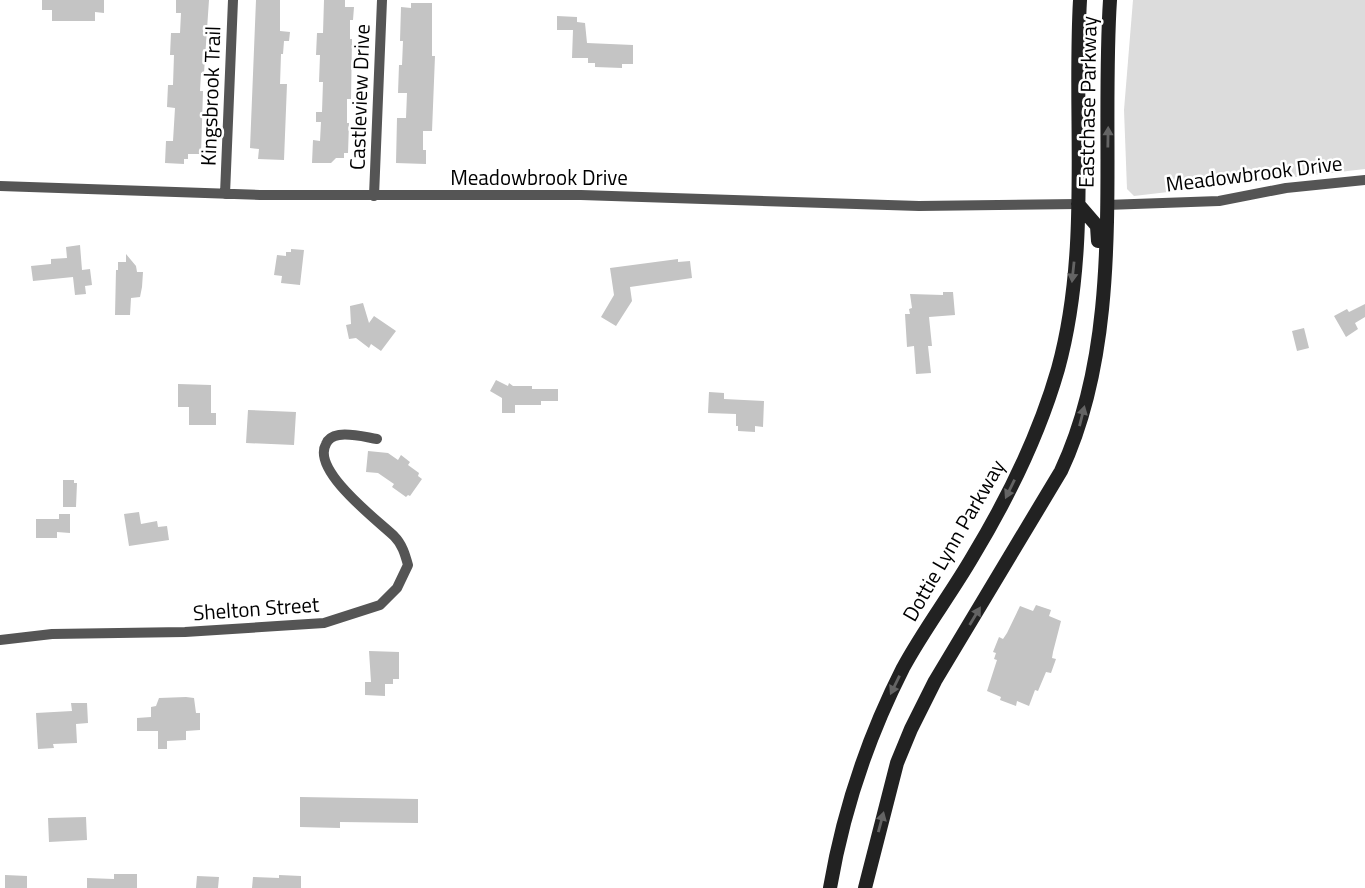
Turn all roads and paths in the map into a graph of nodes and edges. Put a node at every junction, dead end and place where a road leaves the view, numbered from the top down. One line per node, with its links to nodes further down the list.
1 (233, 0): 7 (street, Kingsbrook Trail)
2 (382, 0): 8 (street, Castleview Drive)
3 (1080, 0): 9 (main road, Eastchase Parkway)
4 (1110, 0): 10 (main road, Eastchase Parkway, one-way to 4)
5 (1365, 180): 10 (street, Meadowbrook Drive)
6 (0, 186): 7 (street, Meadowbrook Drive)
7 (225, 194): 8 (street, Meadowbrook Drive)
8 (374, 196): 9 (street, Meadowbrook Drive)
9 (1078, 204): 11 (main road); 14 (main road, Dottie Lynn Parkway, one-way to 14)
10 (1106, 205): 11 (main road)
11 (1102, 312): 15 (main road, one-way to 11)
12 (377, 439): 13 (street, Shelton Street)
13 (0, 639)
14 (830, 888)
15 (865, 888)

